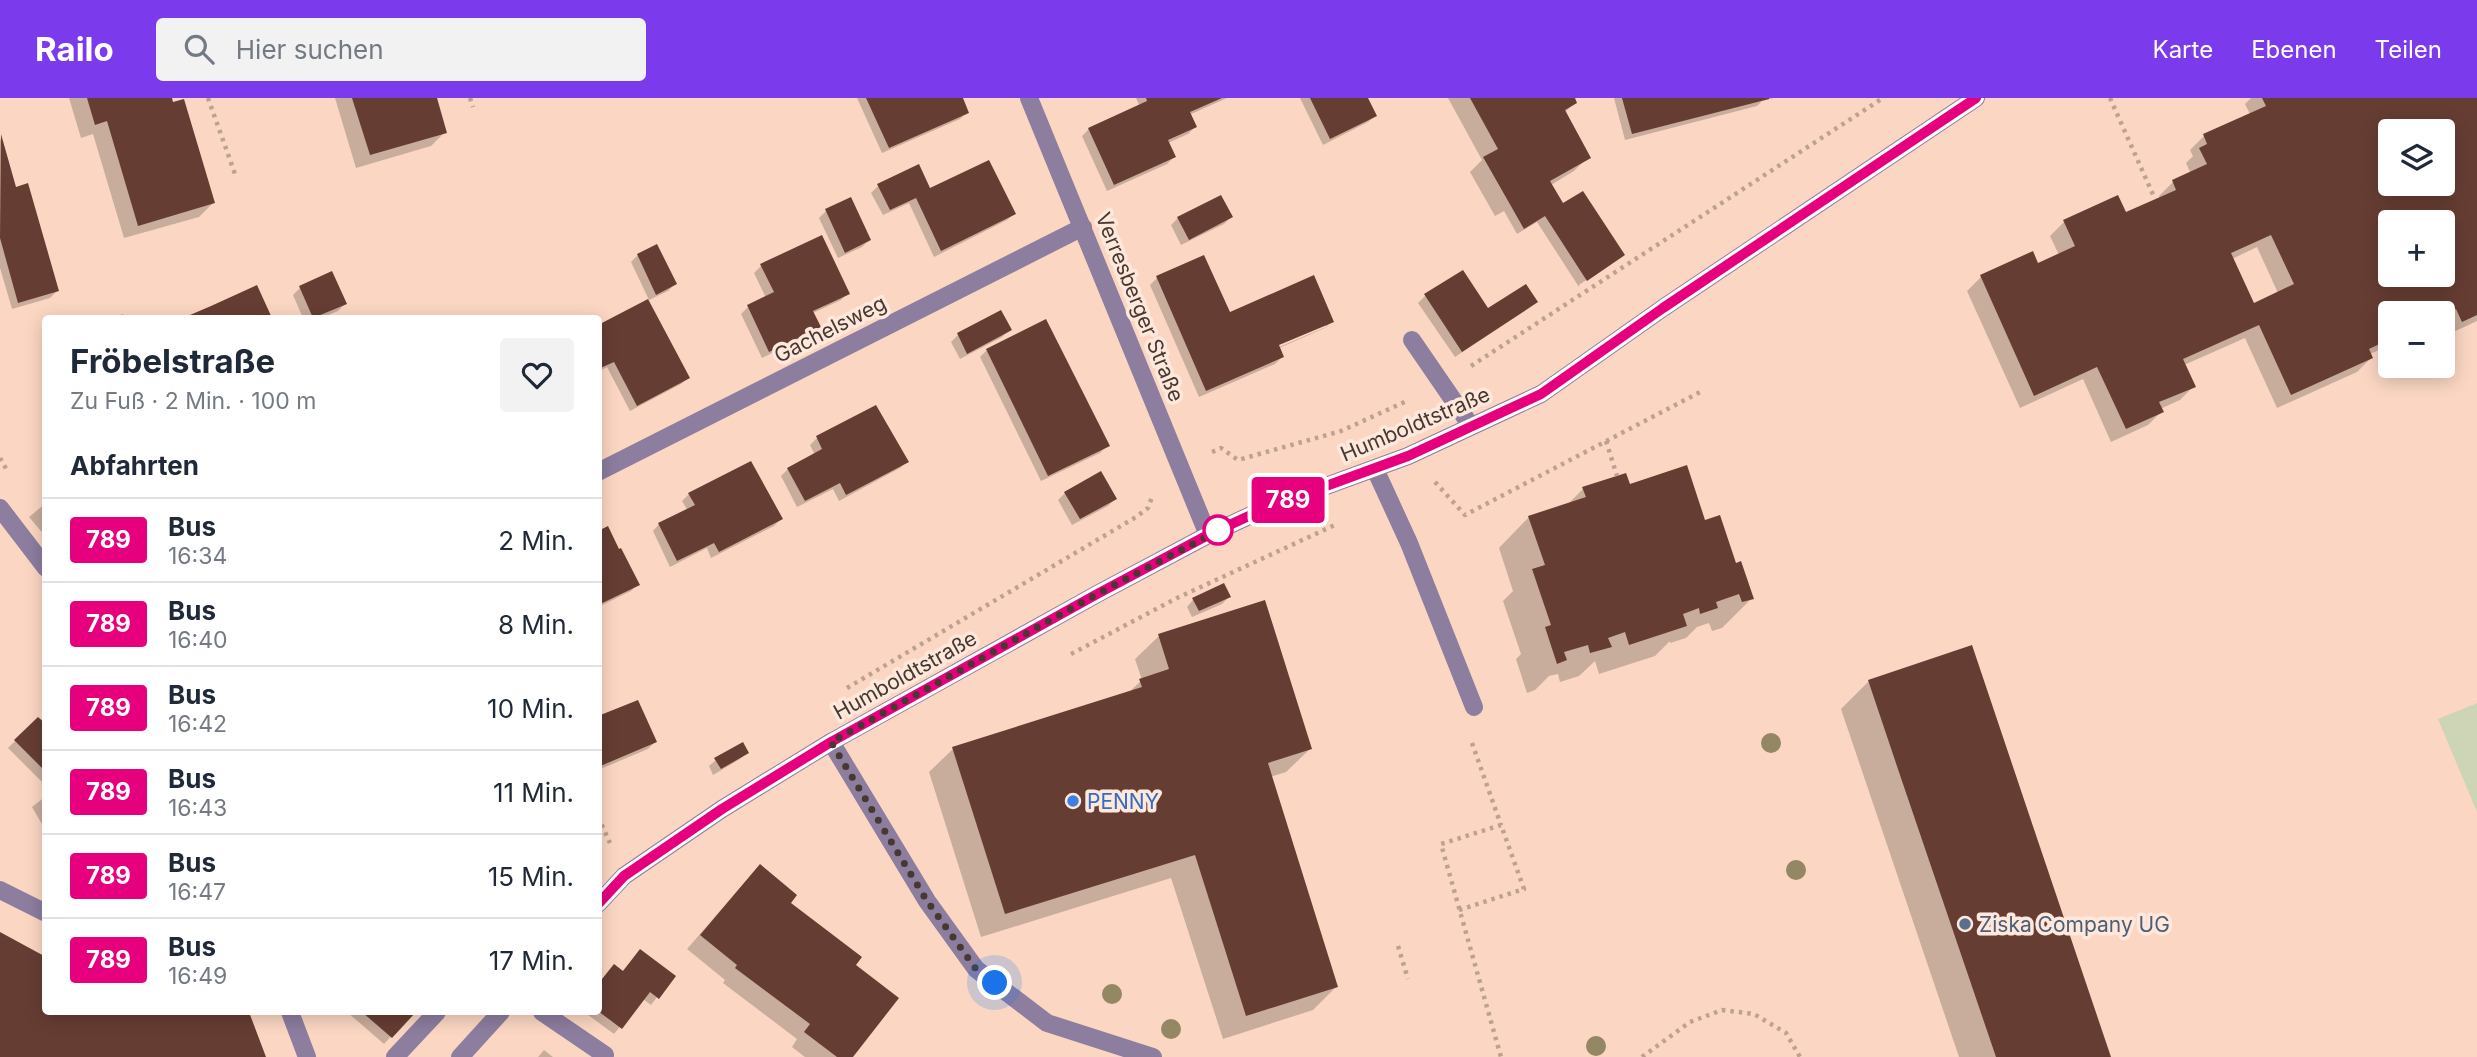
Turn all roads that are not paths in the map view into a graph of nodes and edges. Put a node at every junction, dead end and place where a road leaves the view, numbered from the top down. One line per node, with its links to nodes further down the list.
1 (1029, 98): 3 (street, Verresberger Straße)
2 (1976, 98): 5 (street, Humboldtstraße)
3 (1083, 227): 7 (street, Gachelsweg); 9 (street, Verresberger Straße)
4 (1412, 340): 5 (street)
5 (1471, 426): 6 (street, Humboldtstraße)
6 (1375, 469): 9 (street, Humboldtstraße); 11 (street)
7 (602, 470)
8 (0, 508): 10 (street)
9 (1208, 535): 12 (street, Humboldtstraße)
10 (42, 563)
11 (1474, 707)
12 (831, 742): 14 (street, Humboldtstraße); 24 (street)
13 (0, 890): 15 (street)
14 (602, 900)
15 (42, 911)
16 (291, 1015): 21 (street)
17 (434, 1015): 22 (street)
18 (498, 1015): 23 (street)
19 (546, 1015): 20 (street)
20 (605, 1055)
21 (307, 1057)
22 (396, 1057)
23 (460, 1057)
24 (1153, 1057)

